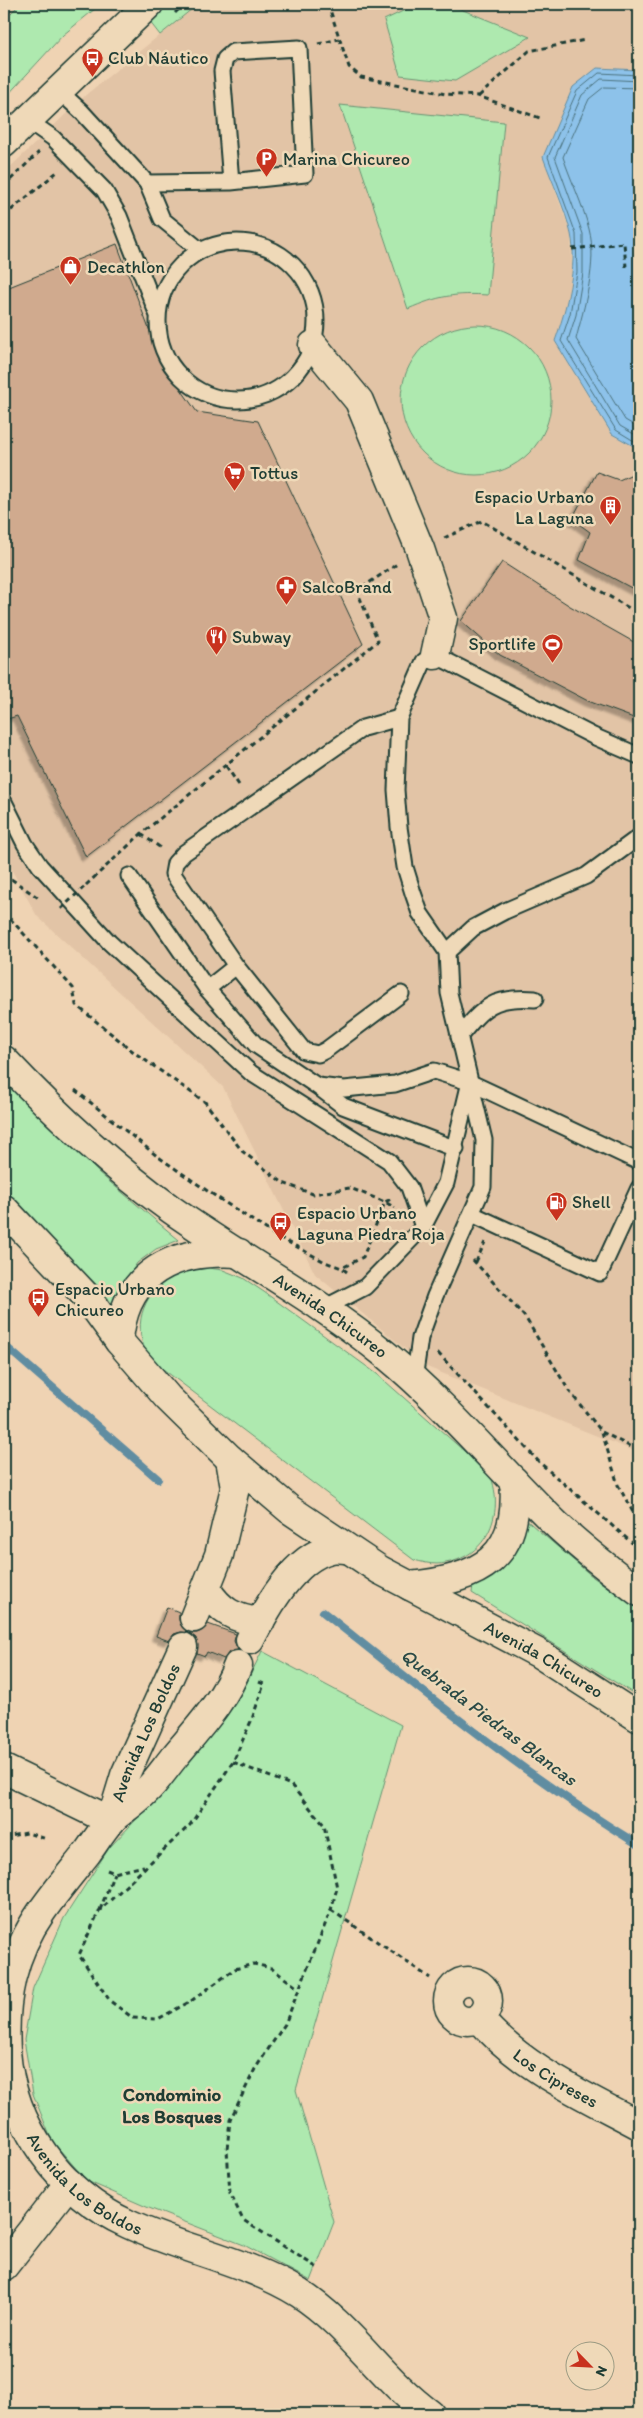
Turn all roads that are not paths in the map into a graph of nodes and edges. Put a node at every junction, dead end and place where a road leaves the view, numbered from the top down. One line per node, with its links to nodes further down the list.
1 (149, 4): 2 (street)
2 (58, 90): 3 (street); 6 (lane)
3 (27, 120): 4 (street); 8 (lane)
4 (4, 143)
5 (231, 182): 5 (lane); 6 (lane)
6 (147, 183): 7 (lane)
7 (200, 250): 8 (lane); 9 (lane)
8 (157, 313): 9 (lane)
9 (313, 345): 10 (street)
10 (435, 655): 11 (lane); 12 (lane)
11 (399, 718): 16 (lane); 17 (lane)
12 (639, 756)
13 (4, 802): 30 (lane)
14 (639, 837): 16 (lane)
15 (129, 876): 18 (lane)
16 (447, 952): 21 (lane)
17 (236, 966): 18 (lane); 19 (lane)
18 (207, 989): 24 (lane)
19 (401, 994)
20 (536, 999): 21 (lane)
21 (459, 1037): 23 (lane)
22 (4, 1060): 31 (street, Avenida Chicureo)
23 (469, 1082): 24 (lane); 25 (lane); 26 (lane); 29 (lane)
24 (317, 1086): 25 (lane)
25 (456, 1149): 30 (lane)
26 (639, 1162)
27 (639, 1188): 29 (lane)
28 (4, 1209): 33 (street, Avenida Chicureo)
29 (472, 1214): 34 (lane)
30 (423, 1227): 32 (lane)
31 (239, 1253): 32 (street, Avenida Chicureo); 33 (street)
32 (324, 1308): 34 (street, Avenida Chicureo)
33 (120, 1341): 35 (street, Avenida Chicureo)
34 (414, 1380): 36 (street, Avenida Chicureo)
35 (230, 1459): 37 (street, Avenida Chicureo); 39 (street)
36 (514, 1481): 38 (street); 40 (street, Avenida Chicureo)
37 (347, 1549): 38 (street, Avenida Chicureo); 39 (street)
38 (410, 1586): 44 (street, Avenida Chicureo)
39 (207, 1590): 41 (street)
40 (639, 1592)
41 (194, 1618)
42 (183, 1647): 46 (street, Avenida Los Boldos)
43 (237, 1669): 46 (street, Avenida Los Boldos)
44 (639, 1718)
45 (4, 1769): 46 (street)
46 (111, 1821): 49 (street, Avenida Los Boldos)
47 (480, 2018): 48 (street, Los Cipreses)
48 (639, 2125)
49 (69, 2183): 50 (street); 51 (street, Avenida Los Boldos)
50 (4, 2266)
51 (430, 2414)

